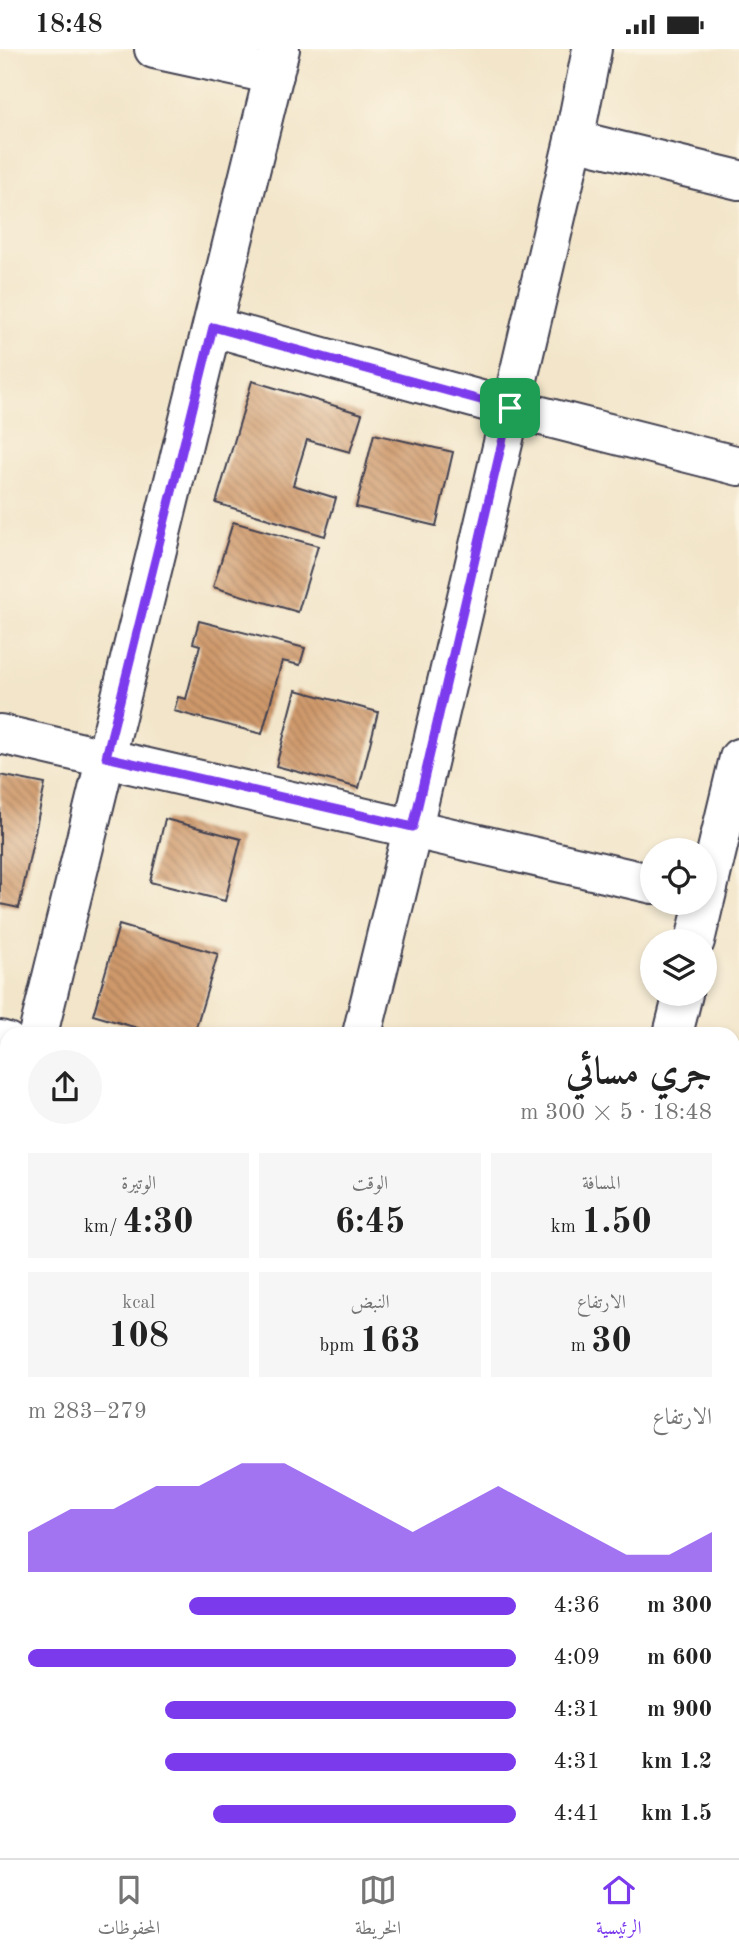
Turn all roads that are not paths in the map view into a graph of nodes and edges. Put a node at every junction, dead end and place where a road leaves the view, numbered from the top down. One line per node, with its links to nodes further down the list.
1 (154, 49): 3 (street)
2 (592, 49): 4 (street)
3 (277, 62): 6 (street)
4 (574, 140): 5 (street); 7 (street)
5 (739, 180)
6 (213, 327): 7 (street); 10 (street)
7 (510, 408): 8 (street); 12 (street)
8 (739, 466)
9 (0, 734): 10 (street)
10 (106, 757): 12 (street); 18 (street)
11 (739, 758): 13 (street)
12 (413, 827): 14 (street); 19 (street)
13 (717, 849)
14 (640, 881)
15 (717, 901): 16 (street)
16 (739, 904)
17 (680, 1006): 20 (street)
18 (40, 1027)
19 (364, 1027)
20 (675, 1027)

